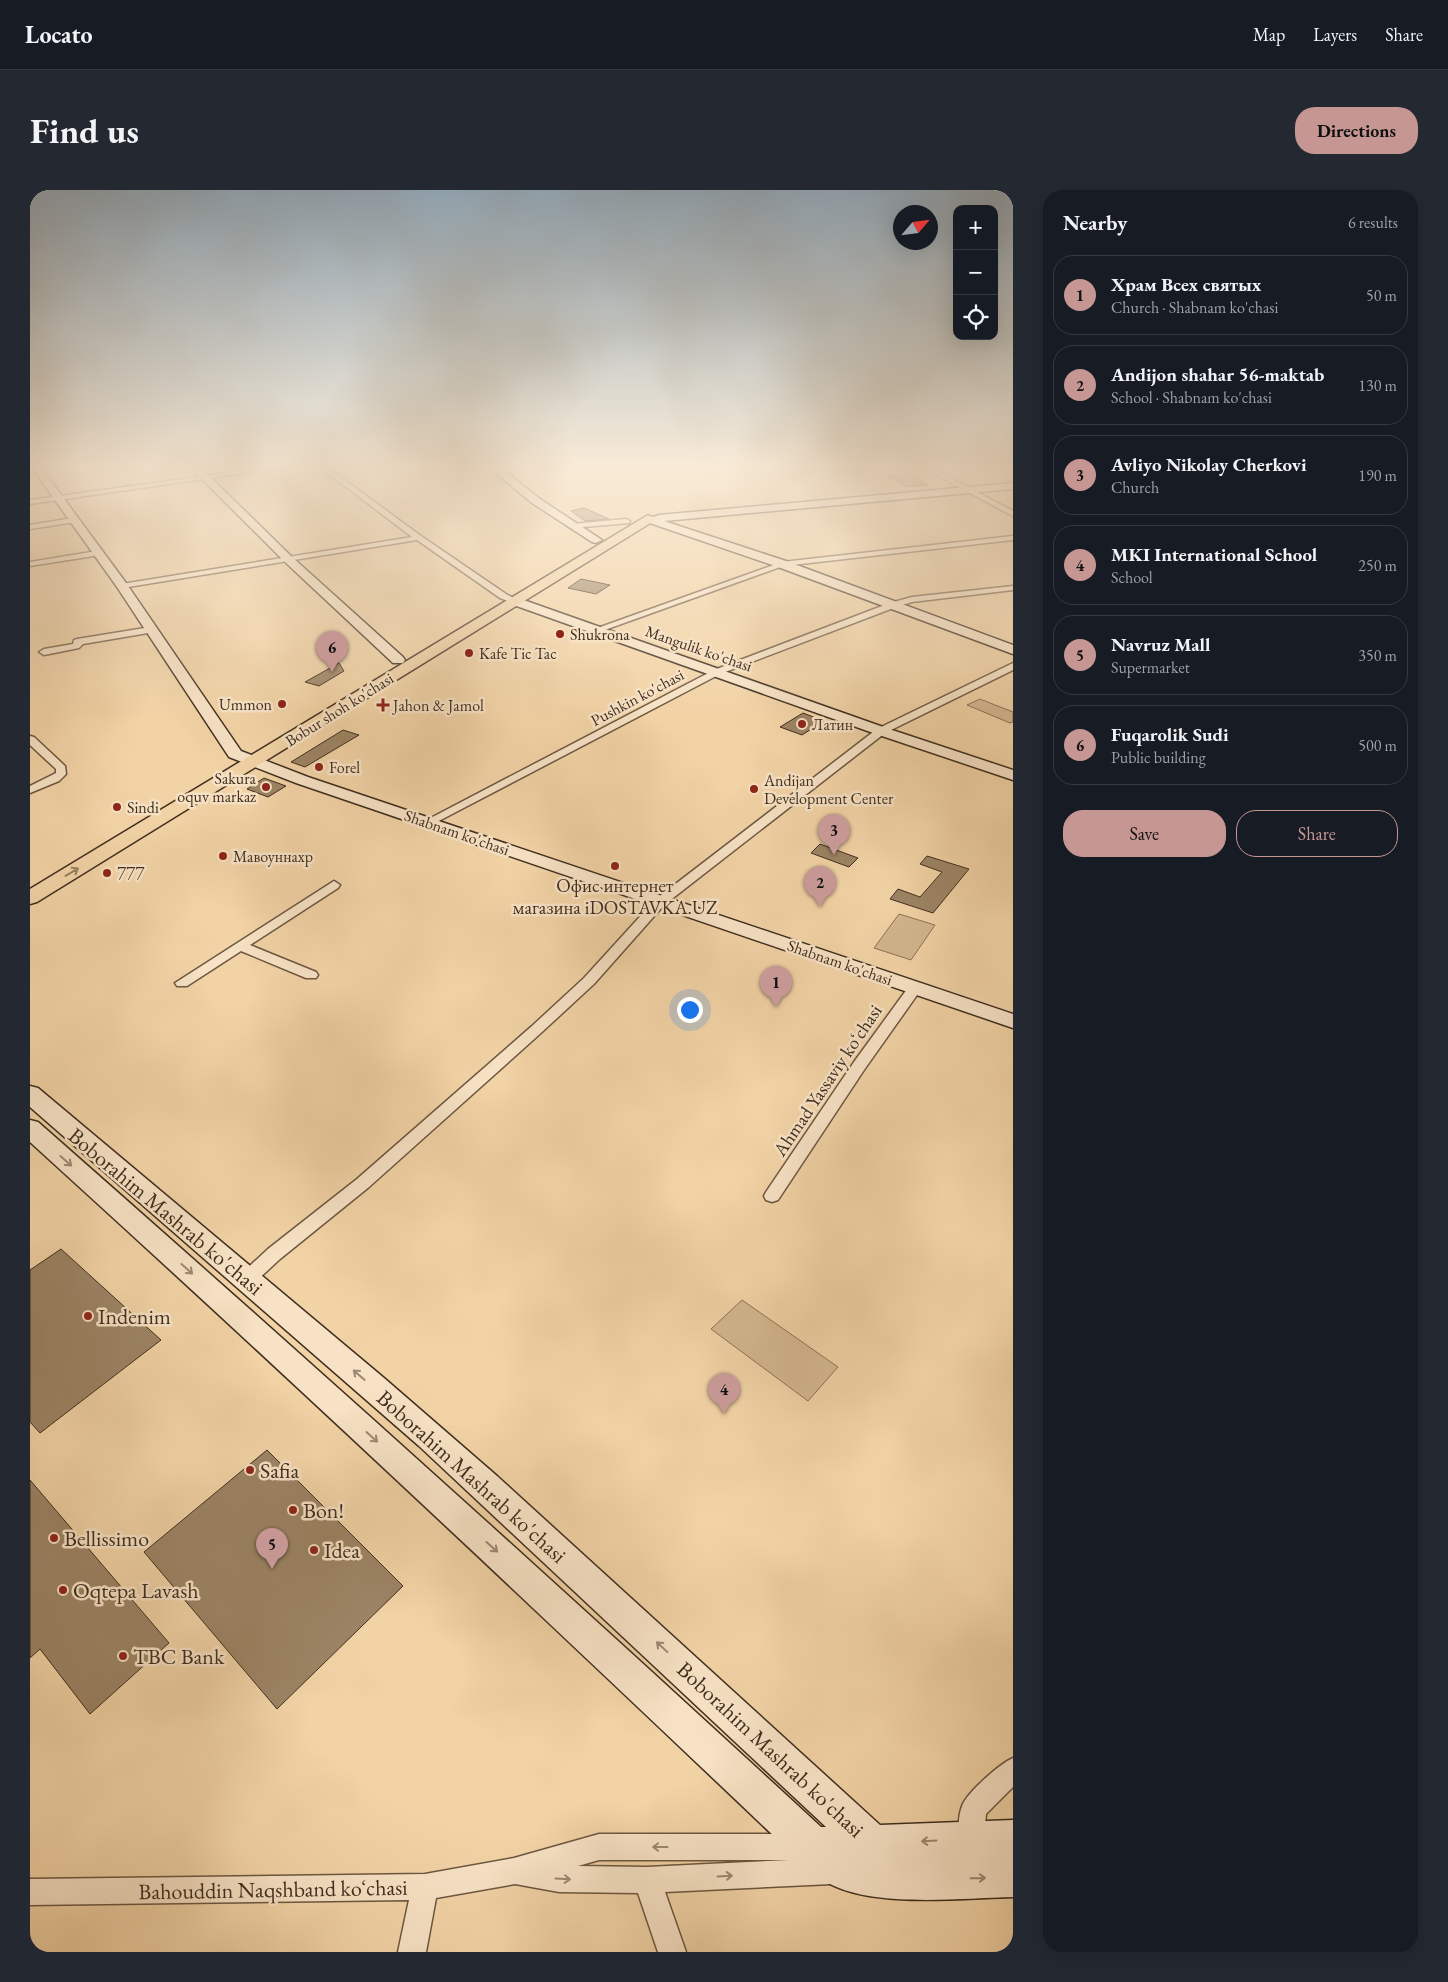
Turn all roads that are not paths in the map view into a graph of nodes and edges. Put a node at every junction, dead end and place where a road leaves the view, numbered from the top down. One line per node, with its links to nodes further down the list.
1 (93, 547): 9 (street)
2 (276, 547): 10 (street)
3 (361, 547): 10 (street)
4 (432, 547): 15 (street, Mangulik ko'chasi)
5 (585, 547): 15 (main road, Bobur shoh ko'chasi)
6 (599, 547): 15 (main road, Bobur shoh ko'chasi)
7 (732, 547): 12 (street)
8 (931, 547): 12 (street)
9 (97, 553): 11 (street); 13 (street)
10 (288, 559): 13 (street); 21 (street)
11 (30, 564)
12 (782, 564): 16 (street); 18 (street)
13 (122, 586): 17 (street)
14 (1013, 588): 16 (street, Pushkin ko'chasi)
15 (509, 599): 18 (street, Mangulik ko'chasi); 21 (main road, Bobur shoh ko'chasi); 27 (main road, Bobur shoh ko'chasi)
16 (893, 605): 19 (street); 23 (street, Pushkin ko'chasi)
17 (151, 630): 20 (street); 26 (street)
18 (596, 630): 23 (street, Mangulik ko'chasi)
19 (1013, 650)
20 (44, 652)
21 (398, 660): 26 (main road, Bobur shoh ko'chasi)
22 (1013, 666): 24 (street)
23 (717, 672): 24 (street, Mangulik ko'chasi); 31 (street, Pushkin ko'chasi)
24 (880, 731): 28 (street, Mangulik ko'chasi); 34 (street)
25 (30, 739): 29 (street)
26 (235, 754): 27 (street, Shabnam ko'chasi); 30 (main road, Bobur shoh ko'chasi)
27 (254, 761): 31 (street, Shabnam ko'chasi); 33 (main road, Bobur shoh ko'chasi, one-way to 27)
28 (1013, 775)
29 (30, 790)
30 (175, 790)
31 (429, 822): 34 (street, Shabnam ko'chasi)
32 (334, 886): 35 (street)
33 (30, 898)
34 (660, 902): 38 (street, Shabnam ko'chasi); 45 (street)
35 (240, 946): 36 (street); 37 (street)
36 (311, 975)
37 (182, 982)
38 (915, 988): 39 (street, Shabnam ko'chasi); 42 (street, Ahmad Yassaviy koʻchasi)
39 (1013, 1021)
40 (30, 1094): 43 (street, Boborahim Mashrab ko'chasi)
41 (30, 1128): 44 (street, Boborahim Mashrab ko'chasi, one-way to 44)
42 (772, 1196)
43 (169, 1213): 44 (street); 45 (street, Boborahim Mashrab ko'chasi)
44 (144, 1230): 50 (street, Boborahim Mashrab ko'chasi, one-way to 50)
45 (247, 1279): 49 (street, Boborahim Mashrab ko'chasi, one-way to 45)
46 (1013, 1770): 47 (street)
47 (971, 1839): 48 (street); 49 (street, one-way to 49)
48 (1013, 1839)
49 (874, 1845): 50 (street); 54 (street, Boborahim Mashrab ko'chasi)
50 (828, 1858): 51 (street, one-way to 51); 53 (street, one-way to 50); 54 (street)
51 (514, 1871): 53 (street, one-way to 53); 55 (street, Bahouddin Naqshband koʻchasi)
52 (1013, 1877): 54 (street, one-way to 52)
53 (648, 1880): 58 (street)
54 (891, 1880)
55 (424, 1887): 56 (street, Bahouddin Naqshband koʻchasi); 57 (street)
56 (30, 1892)
57 (412, 1952)
58 (672, 1952)

